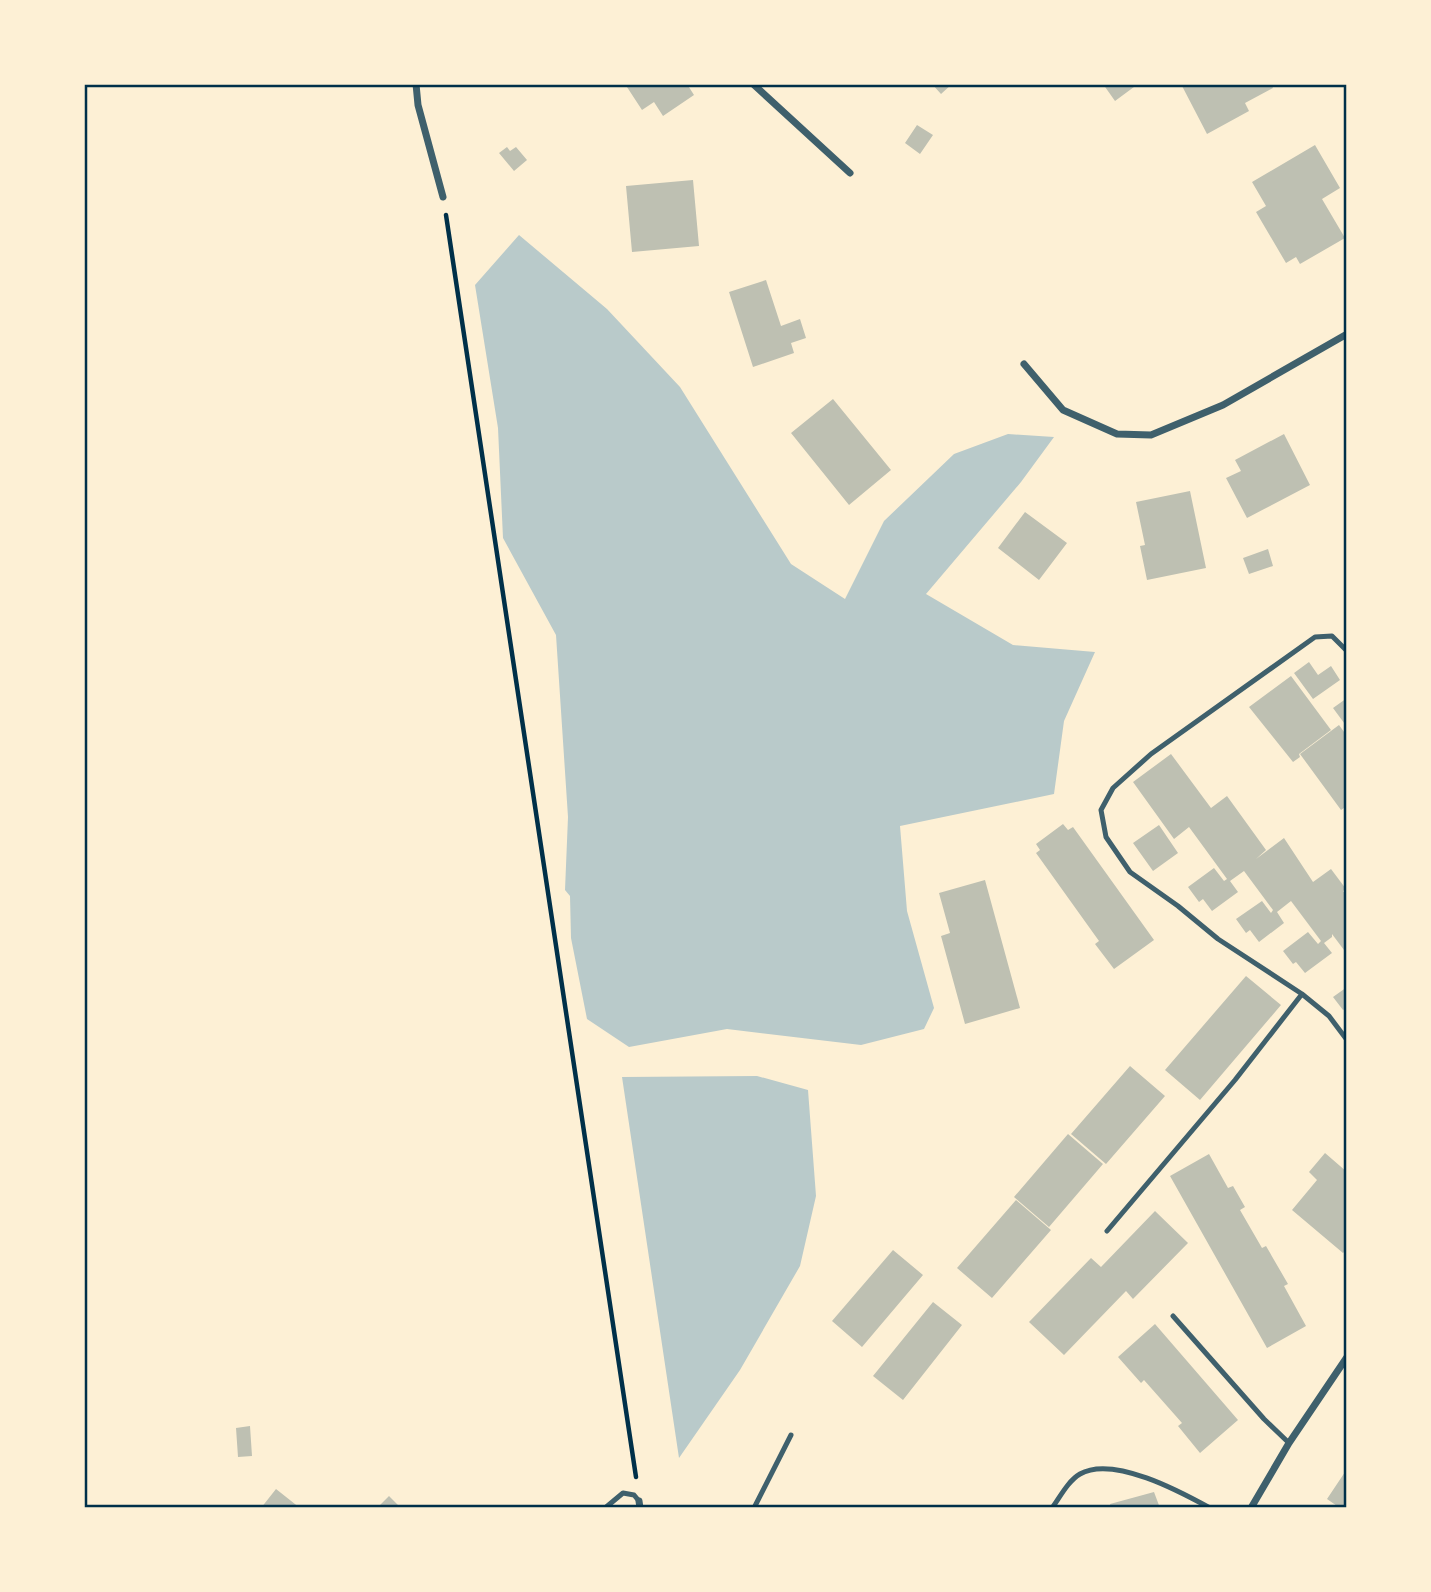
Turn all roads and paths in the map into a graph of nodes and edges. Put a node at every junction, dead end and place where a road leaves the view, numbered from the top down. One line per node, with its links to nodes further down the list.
1 (416, 84): 4 (street)
2 (753, 84): 3 (street)
3 (850, 173)
4 (443, 197): 15 (path)
5 (1347, 334): 6 (street)
6 (1024, 364)
7 (1347, 651): 8 (lane)
8 (1302, 994): 9 (lane); 10 (lane)
9 (1347, 1040)
10 (1107, 1231)
11 (1174, 1316): 14 (lane)
12 (1347, 1357): 14 (street)
13 (791, 1434): 17 (lane)
14 (1289, 1443): 20 (street)
15 (640, 1504): 16 (lane)
16 (605, 1508)
17 (754, 1508)
18 (1052, 1508): 19 (lane)
19 (1210, 1508)
20 (1251, 1508)

